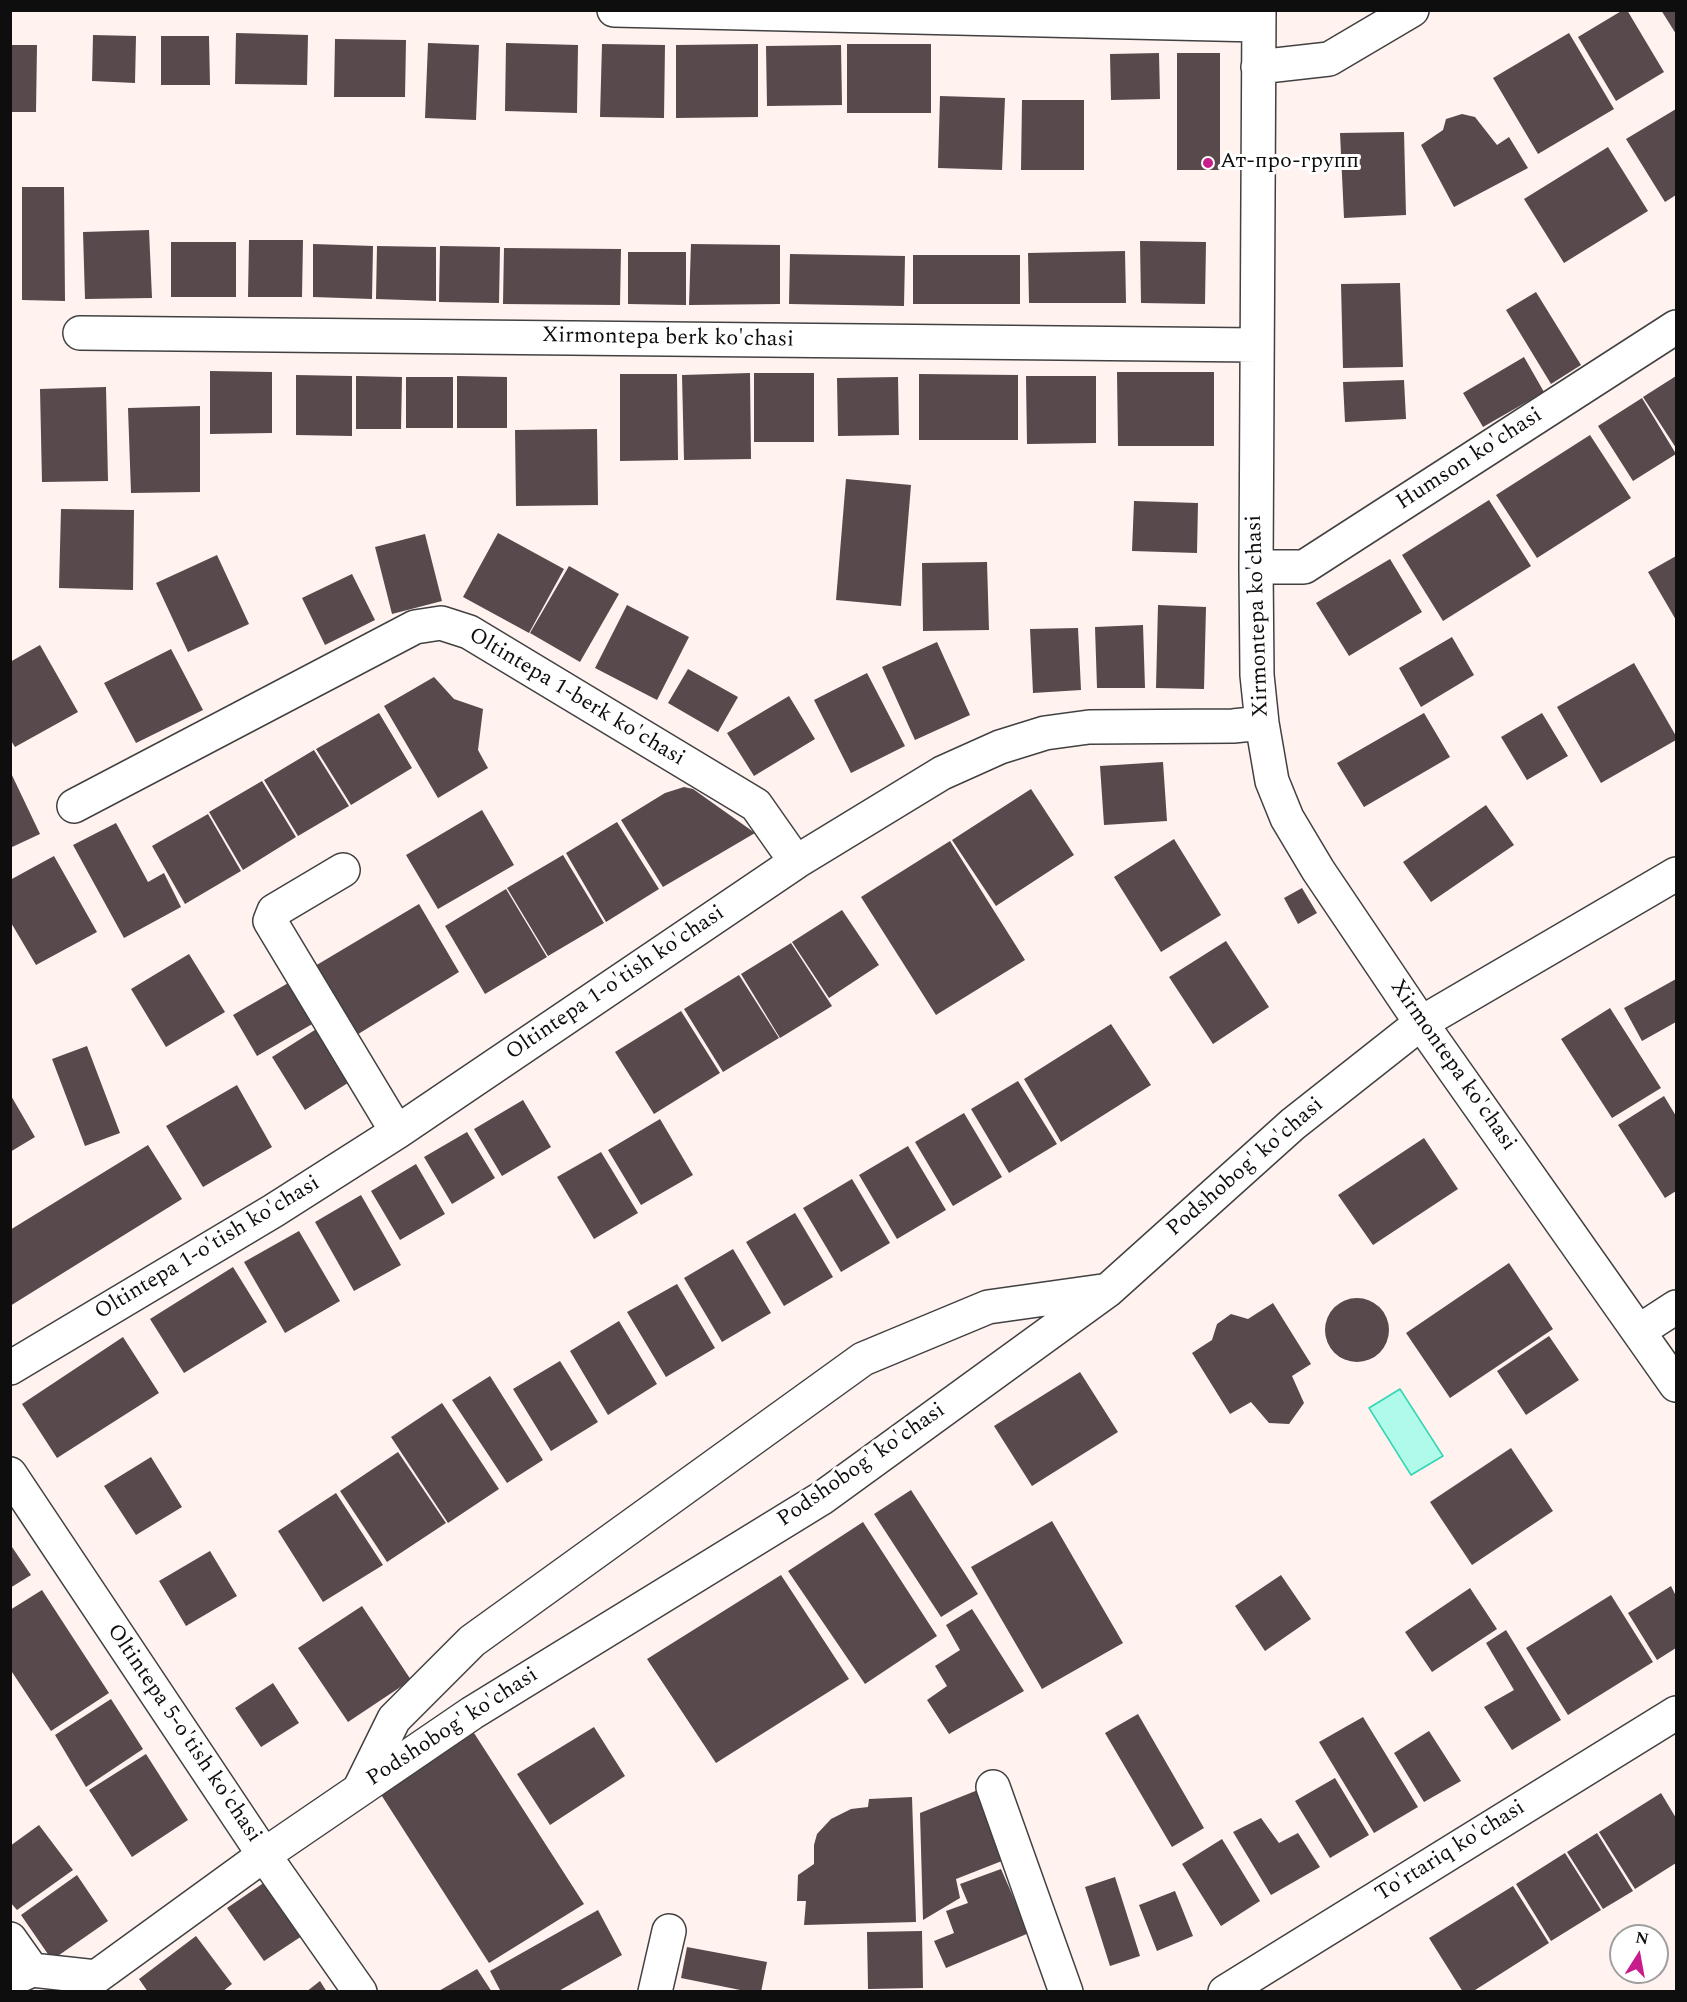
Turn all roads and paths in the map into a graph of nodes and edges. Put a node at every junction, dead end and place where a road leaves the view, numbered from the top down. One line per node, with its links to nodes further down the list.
1 (614, 10): 3 (street)
2 (1412, 10): 4 (street)
3 (1259, 17): 4 (street, Xirmontepa ko'chasi)
4 (1258, 67): 7 (street, Xirmontepa ko'chasi)
5 (1677, 327): 8 (street, Humson ko'chasi)
6 (80, 333): 7 (street, Xirmontepa berk ko'chasi)
7 (1256, 345): 8 (street, Xirmontepa ko'chasi)
8 (1256, 567): 9 (street, Xirmontepa ko'chasi)
9 (1262, 723): 11 (street, Oltintepa 1-o'tish ko'chasi); 14 (street, Xirmontepa ko'chasi)
10 (74, 806): 11 (street, Oltintepa 1-berk ko'chasi)
11 (796, 862): 15 (street, Oltintepa 1-o'tish ko'chasi)
12 (343, 870): 15 (street)
13 (1677, 874): 14 (street, Podshobog' ko'chasi)
14 (1421, 1023): 16 (street, Podshobog' ko'chasi); 18 (street, Xirmontepa ko'chasi)
15 (397, 1132): 19 (street, Oltintepa 1-o'tish ko'chasi)
16 (1107, 1291): 24 (street, Podshobog' ko'chasi); 24 (street)
17 (1677, 1307): 18 (street)
18 (1639, 1331): 20 (street, Xirmontepa ko'chasi)
19 (10, 1368)
20 (1677, 1385)
21 (10, 1474): 25 (street, Oltintepa 5-o'tish ko'chasi)
22 (1677, 1713): 32 (street, To'rtariq ko'chasi)
23 (993, 1786): 31 (street)
24 (359, 1790): 25 (street, Podshobog' ko'chasi)
25 (264, 1855): 28 (street, Podshobog' ko'chasi); 29 (street, Oltintepa 5-o'tish ko'chasi)
26 (669, 1931): 30 (street)
27 (10, 1939): 28 (street)
28 (21, 1975)
29 (360, 1992)
30 (655, 1992)
31 (1066, 1992)
32 (1225, 1992)

